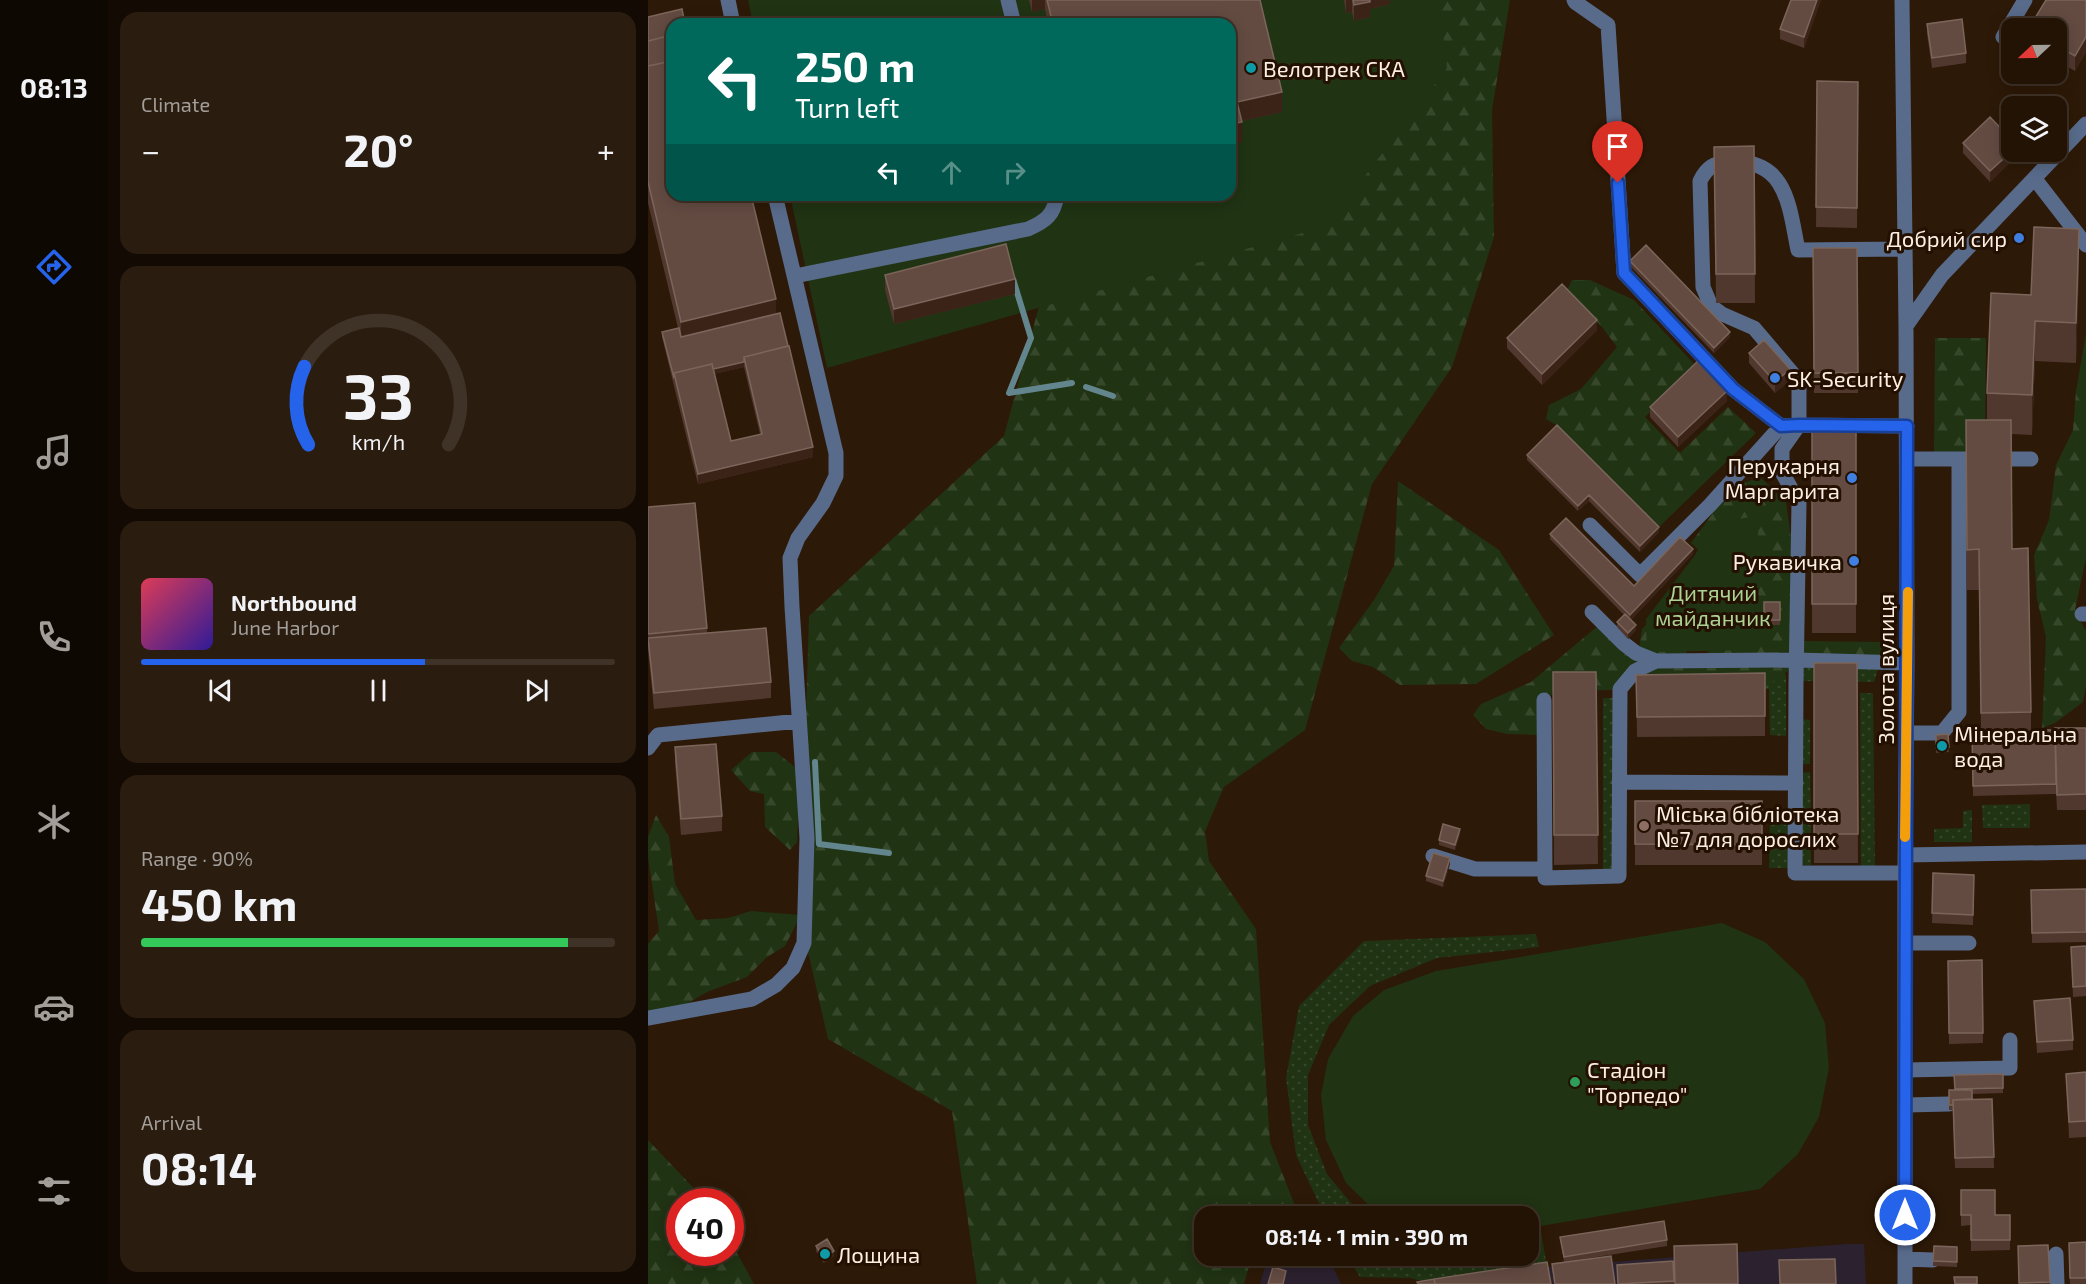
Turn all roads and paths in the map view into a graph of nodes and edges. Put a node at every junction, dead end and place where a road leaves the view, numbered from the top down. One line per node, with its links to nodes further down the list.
1 (728, 0): 6 (street)
2 (1008, 0): 7 (street)
3 (1574, 0): 18 (street)
4 (1902, 0): 14 (street, Золота вулиця)
5 (2025, 0): 8 (street)
6 (732, 18)
7 (1012, 18)
8 (2014, 18)
9 (2086, 124): 10 (street)
10 (2035, 179): 13 (street); 16 (street)
11 (776, 201): 15 (street)
12 (1055, 201): 15 (street)
13 (2086, 245)
14 (1905, 249): 16 (street, Золота вулиця); 17 (street)
15 (795, 276): 29 (street)
16 (1906, 326): 19 (street, Золота вулиця)
17 (1799, 425): 18 (street); 19 (street); 25 (street)
18 (1781, 426): 23 (street)
19 (1907, 426): 20 (street, Золота вулиця)
20 (1907, 459): 21 (street); 27 (street, Золота вулиця)
21 (1959, 459): 22 (street); 30 (street)
22 (2031, 459)
23 (1590, 525)
24 (1592, 612): 26 (street)
25 (1796, 660): 26 (street); 27 (street); 33 (street)
26 (1656, 661): 32 (street)
27 (1907, 663): 30 (street, Золота вулиця)
28 (1544, 699): 37 (street)
29 (799, 721): 31 (street); 41 (street)
30 (1907, 733): 35 (street, Золота вулиця)
31 (648, 748)
32 (1619, 782): 33 (street); 37 (street)
33 (1796, 783): 38 (street)
34 (2086, 852): 35 (street)
35 (1905, 855): 38 (street, Золота вулиця)
36 (1433, 856): 37 (street)
37 (1545, 869)
38 (1905, 873): 39 (street, Золота вулиця)
39 (1905, 943): 40 (street); 43 (street, Золота вулиця)
40 (1969, 943)
41 (648, 1018)
42 (2010, 1040): 43 (street)
43 (1905, 1070): 45 (street, Золота вулиця)
44 (1949, 1104): 45 (street)
45 (1906, 1105): 47 (street, Золота вулиця)
46 (2056, 1254): 50 (street)
47 (1905, 1259): 48 (street); 49 (street, Золота вулиця)
48 (1934, 1260)
49 (1905, 1284)
50 (2057, 1284)

